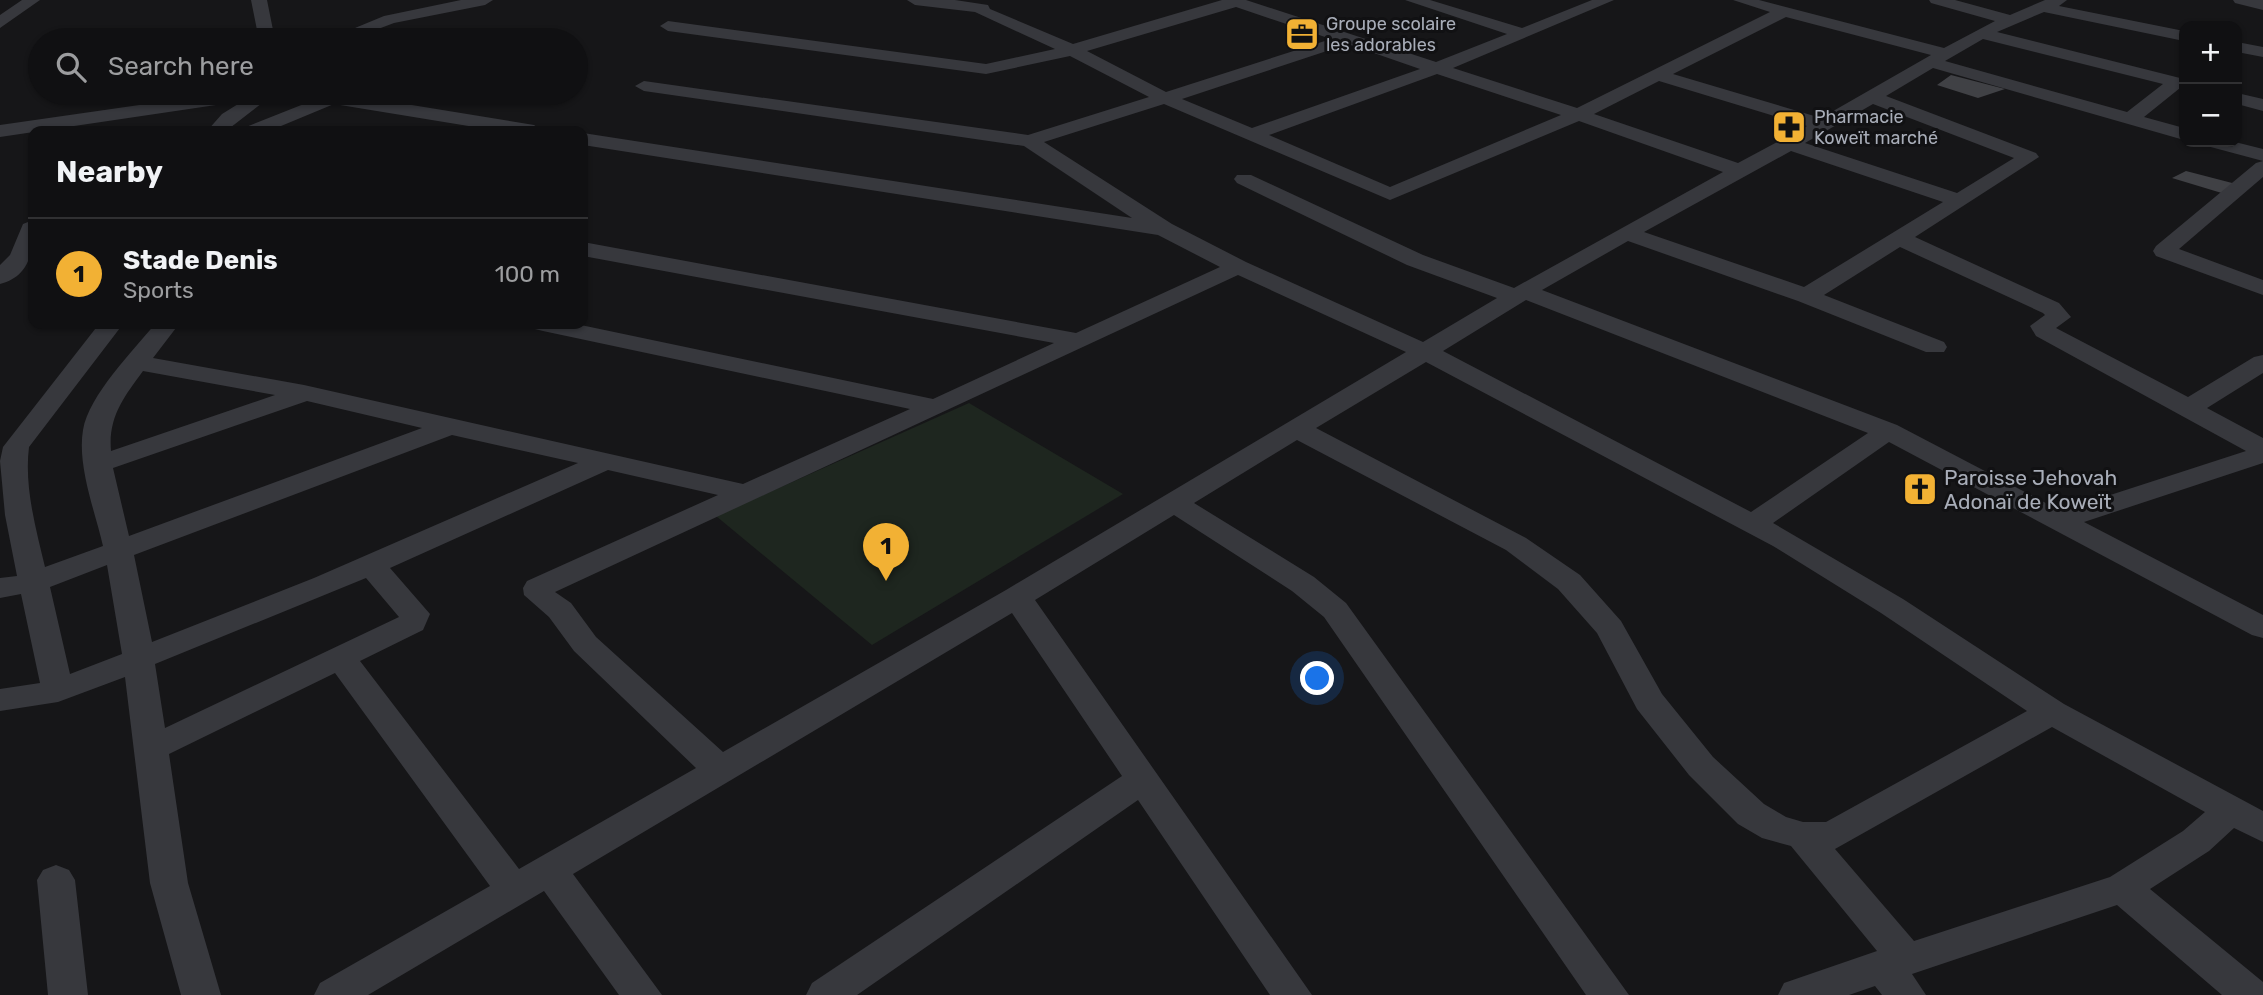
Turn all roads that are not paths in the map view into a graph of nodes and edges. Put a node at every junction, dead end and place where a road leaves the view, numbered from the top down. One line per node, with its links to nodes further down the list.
1 (32, 0): 18 (street)
2 (259, 0): 22 (street)
3 (380, 0): 19 (street)
4 (485, 0): 19 (street)
5 (915, 0): 16 (street)
6 (998, 0): 16 (street)
7 (1413, 0): 25 (street)
8 (1606, 0): 25 (street)
9 (1741, 0): 17 (street)
10 (1937, 0): 20 (street)
11 (2059, 0): 15 (street)
12 (2241, 0): 14 (street)
13 (1233, 1): 27 (street); 29 (street)
14 (2263, 5)
15 (2041, 7): 20 (street); 26 (street)
16 (982, 8): 29 (street)
17 (1783, 12): 31 (street); 33 (street)
18 (3, 19)
19 (390, 19): 23 (street)
20 (2010, 20): 24 (street)
21 (668, 26): 29 (street)
22 (265, 28)
23 (366, 28)
24 (1981, 33): 31 (street); 34 (street)
25 (1524, 34): 32 (street)
26 (2179, 35)
27 (1348, 39): 32 (street); 38 (street)
28 (2242, 48): 30 (street)
29 (1072, 51): 38 (street)
30 (2263, 52)
31 (1937, 57): 37 (street); 46 (street)
32 (1438, 68): 45 (street); 55 (street)
33 (1656, 75): 45 (street); 47 (street)
34 (2179, 82)
35 (2180, 84): 46 (street)
36 (644, 86): 57 (street)
37 (1872, 97): 47 (street); 64 (street)
38 (1165, 98): 55 (street); 57 (street)
39 (2242, 99): 44 (street)
40 (177, 105): 48 (street)
41 (249, 105): 49 (street)
42 (307, 105): 50 (street)
43 (385, 105): 51 (street)
44 (2263, 105)
45 (1578, 115): 55 (street); 62 (street)
46 (2129, 119): 54 (street)
47 (1823, 125): 58 (street)
48 (34, 126)
49 (221, 126)
50 (263, 126)
51 (505, 126)
52 (28, 127): 53 (street)
53 (0, 131)
54 (2179, 133)
55 (1252, 135)
56 (588, 140): 65 (street)
57 (1029, 141): 65 (street)
58 (1790, 144): 62 (street); 64 (street)
59 (2233, 147): 60 (street)
60 (2263, 155)
61 (2263, 167): 72 (street)
62 (1741, 172): 67 (street)
63 (1244, 179): 73 (street)
64 (1958, 200): 68 (street)
65 (1164, 229): 70 (street)
66 (28, 231): 71 (street)
67 (1628, 233): 73 (street); 74 (street)
68 (1896, 237): 74 (street); 85 (street)
69 (588, 251): 78 (street)
70 (1238, 267): 78 (street); 80 (street)
71 (0, 277)
72 (2263, 288)
73 (1518, 294): 80 (street); 88 (street)
74 (1806, 296): 79 (street)
75 (107, 329): 89 (street)
76 (163, 329): 81 (street)
77 (567, 329): 84 (street)
78 (1080, 341): 84 (street)
79 (1935, 347)
80 (1426, 352): 87 (street); 97 (street)
81 (136, 362): 83 (street); 92 (street)
82 (2263, 362): 85 (street)
83 (304, 393): 86 (street); 92 (street)
84 (936, 407): 93 (street)
85 (2189, 408): 90 (street)
86 (451, 426): 91 (street); 98 (street)
87 (1295, 428): 94 (street); 113 (street)
88 (1888, 431): 96 (street); 97 (street)
89 (8, 448): 95 (street)
90 (2263, 451): 96 (street)
91 (608, 460): 93 (street); 99 (street)
92 (98, 464): 98 (street)
93 (749, 494): 110 (street)
94 (1173, 502): 102 (street); 125 (street)
95 (9, 516): 100 (street)
96 (2058, 521): 103 (street)
97 (1752, 524): 108 (street)
98 (118, 549): 100 (street); 105 (street)
99 (370, 564): 104 (street); 105 (street)
100 (32, 583): 101 (street); 106 (street)
101 (0, 588)
102 (1017, 597): 110 (street); 111 (street)
103 (2263, 628)
104 (340, 657): 109 (street); 117 (street)
105 (138, 661): 106 (street); 109 (street)
106 (58, 691): 107 (street)
107 (0, 700)
108 (2052, 712): 112 (street); 113 (street)
109 (150, 749): 120 (street)
110 (719, 769): 114 (street)
111 (1144, 778): 123 (street); 124 (street)
112 (2247, 819): 116 (street)
113 (1803, 836): 118 (street)
114 (549, 870): 117 (street); 122 (street)
115 (56, 880): 119 (street)
116 (2123, 888): 118 (street); 127 (street)
117 (513, 889): 121 (street)
118 (1898, 973): 126 (street)
119 (68, 995)
120 (201, 995)
121 (334, 995)
122 (642, 995)
123 (826, 995)
124 (1292, 995)
125 (1609, 995)
126 (1798, 995)
127 (2250, 995)

